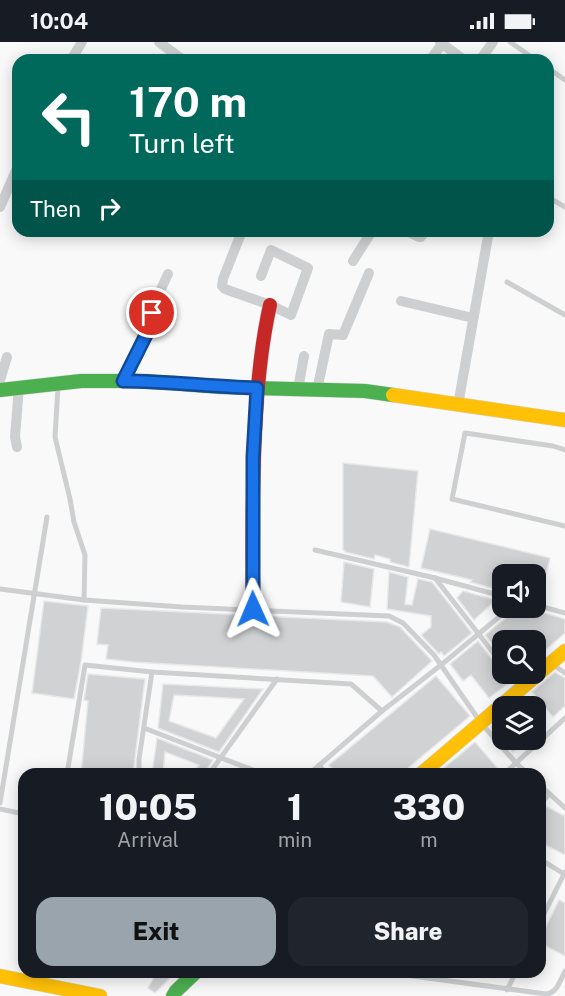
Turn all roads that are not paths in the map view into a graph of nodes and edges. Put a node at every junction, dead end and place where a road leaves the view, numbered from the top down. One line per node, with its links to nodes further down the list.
1 (159, 42): 4 (street)
2 (510, 42): 6 (lane)
3 (441, 43): 5 (street)
4 (175, 54)
5 (456, 54)
6 (527, 54)
7 (0, 177): 8 (street)
8 (11, 181): 9 (street)
9 (0, 207)
10 (240, 237): 19 (street)
11 (368, 237): 13 (street)
12 (488, 237): 21 (street)
13 (353, 261)
14 (369, 273): 31 (street)
15 (168, 274): 25 (street)
16 (261, 276): 19 (street)
17 (507, 282): 20 (lane)
18 (401, 301): 21 (street)
19 (270, 305): 28 (street)
20 (565, 315)
21 (473, 318): 32 (street)
22 (304, 356): 30 (street)
23 (7, 357): 24 (street)
24 (0, 380)
25 (123, 381): 26 (street); 28 (street)
26 (58, 383): 27 (street); 43 (lane)
27 (19, 387): 29 (street); 34 (street)
28 (257, 388): 30 (street); 45 (street)
29 (0, 390)
30 (298, 390): 31 (street)
31 (317, 390): 32 (street)
32 (458, 405): 33 (street)
33 (565, 420)
34 (17, 447)
35 (565, 450): 37 (lane)
36 (47, 517): 41 (lane)
37 (565, 526)
38 (315, 550): 39 (lane)
39 (435, 578): 42 (lane); 48 (lane)
40 (0, 589): 41 (lane)
41 (35, 593): 43 (lane); 77 (lane)
42 (492, 593)
43 (84, 600): 45 (lane)
44 (546, 608): 46 (lane)
45 (253, 609): 52 (lane)
46 (565, 613)
47 (498, 618): 48 (lane)
48 (479, 634): 49 (lane); 52 (lane)
49 (492, 651)
50 (565, 651): 51 (street)
51 (551, 663): 54 (lane); 57 (street)
52 (441, 665): 58 (lane); 60 (lane)
53 (152, 672): 55 (lane); 61 (lane); 65 (lane)
54 (565, 674)
55 (278, 680): 58 (lane); 62 (lane)
56 (518, 684): 57 (lane)
57 (521, 688): 60 (street)
58 (381, 711): 64 (lane)
59 (565, 718): 63 (lane)
60 (481, 723): 63 (lane); 71 (street)
61 (144, 728): 62 (lane); 66 (lane)
62 (221, 757): 67 (lane); 68 (lane)
63 (516, 763): 72 (lane); 73 (lane)
64 (319, 765): 69 (lane); 70 (lane)
65 (68, 768)
66 (139, 768)
67 (213, 768)
68 (248, 768)
69 (316, 768)
70 (321, 768)
71 (428, 768)
72 (511, 768)
73 (521, 768)
74 (546, 791): 75 (lane)
75 (549, 794): 76 (lane); 78 (lane)
76 (546, 798)
77 (0, 803)
78 (565, 808)
79 (0, 809): 80 (lane)
80 (18, 813)
81 (546, 862): 82 (lane)
82 (565, 873): 83 (lane)
83 (546, 910)
84 (565, 971): 91 (lane)
85 (0, 976): 86 (street)
86 (18, 977)
87 (37, 978): 92 (street)
88 (190, 978): 93 (street)
89 (424, 978): 91 (lane)
90 (511, 978): 91 (lane)
91 (507, 990)
92 (100, 996)
93 (173, 996)

